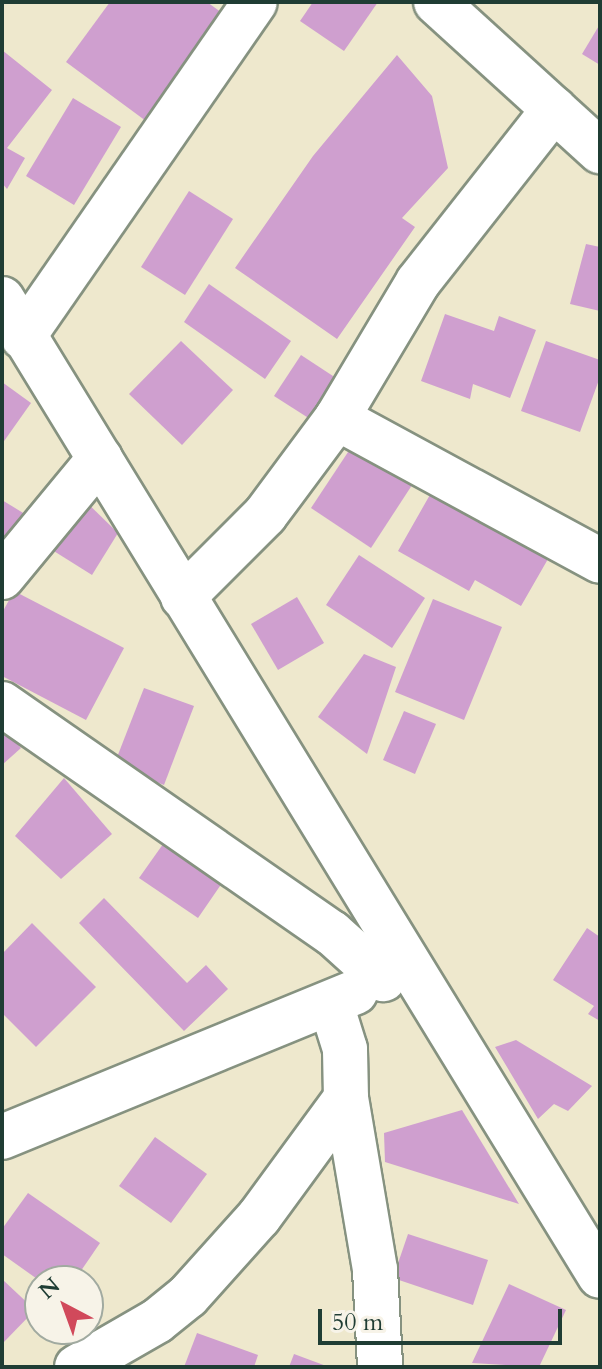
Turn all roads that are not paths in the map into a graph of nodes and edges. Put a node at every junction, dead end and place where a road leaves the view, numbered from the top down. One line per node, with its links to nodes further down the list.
1 (255, 2): 6 (street)
2 (436, 2): 3 (street)
3 (554, 109): 4 (street); 7 (street)
4 (600, 151)
5 (2, 299): 6 (street)
6 (23, 337): 8 (street)
7 (337, 418): 9 (street); 11 (street)
8 (100, 458): 10 (street); 11 (street)
9 (600, 561)
10 (2, 577)
11 (183, 597): 13 (street)
12 (2, 704): 13 (street)
13 (398, 975): 14 (street); 17 (street)
14 (331, 1004): 15 (street); 16 (street)
15 (346, 1098): 18 (street); 19 (street)
16 (2, 1137)
17 (600, 1276)
18 (77, 1367)
19 (380, 1367)

